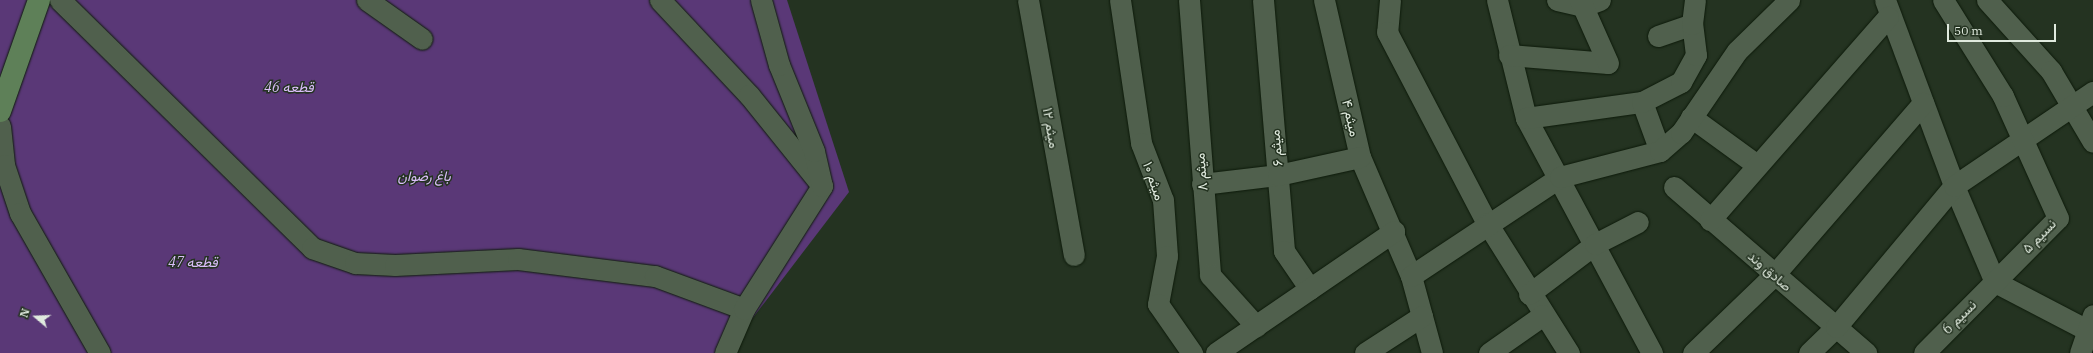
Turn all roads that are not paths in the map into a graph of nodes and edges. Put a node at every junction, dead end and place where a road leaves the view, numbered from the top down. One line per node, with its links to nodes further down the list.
1 (39, 0): 28 (main road)
2 (60, 0): 54 (street)
3 (367, 0): 22 (street)
4 (660, 0): 40 (street)
5 (761, 0): 40 (street)
6 (1028, 0): 48 (street, ۱۲ میثم)
7 (1120, 0): 62 (street, ۱۰ میثم)
8 (1189, 0): 39 (street, ۸ میثم)
9 (1263, 0): 37 (street, ۶ میثم)
10 (1324, 0): 35 (street, ۴ میثم)
11 (1390, 0): 45 (street)
12 (1497, 0): 23 (street)
13 (1557, 0): 18 (street)
14 (1695, 0): 20 (street)
15 (1789, 0): 29 (street)
16 (1944, 0): 32 (street)
17 (1987, 0): 27 (street)
18 (1588, 2): 23 (street)
19 (1887, 9): 26 (street); 36 (street)
20 (1692, 24): 21 (street); 25 (street)
21 (1658, 36)
22 (422, 39)
23 (1509, 55): 30 (street)
24 (2093, 92): 27 (street)
25 (1642, 102): 30 (street); 34 (street)
26 (1923, 103): 41 (street); 49 (street)
27 (2072, 108): 32 (street); 33 (street)
28 (0, 111)
29 (1691, 117): 34 (street); 36 (street)
30 (1526, 118): 38 (street)
31 (0, 126): 60 (street)
32 (2021, 141): 41 (street); 51 (street, نسیم ۵)
33 (2093, 142)
34 (1660, 151): 38 (street)
35 (1360, 157): 37 (street); 46 (street, ۴ میثم)
36 (1757, 165): 43 (street)
37 (1278, 175): 39 (street); 52 (street, ۶ میثم)
38 (1560, 177): 45 (street); 47 (street)
39 (1202, 184): 57 (street, ۸ میثم)
40 (822, 186): 54 (street)
41 (1954, 186): 51 (street); 59 (street)
42 (1674, 187): 43 (street, صادق وند)
43 (1710, 220): 49 (street, صادق وند)
44 (1638, 222): 47 (street)
45 (1487, 223): 50 (street); 53 (street)
46 (1394, 231): 50 (street, ۴ میثم); 52 (street)
47 (1595, 244): 53 (street); 68 (street)
48 (1074, 255)
49 (1774, 274): 59 (street, صادق وند); 69 (street)
50 (1411, 276): 56 (street, ۴ میثم)
51 (1995, 282): 58 (street); 72 (street, نسیم 6)
52 (1310, 288): 57 (street)
53 (1529, 294): 55 (street)
54 (744, 309): 61 (street)
55 (1543, 315): 66 (street); 67 (street)
56 (1422, 316): 64 (street); 65 (street, ۴ میثم)
57 (1256, 326): 63 (street)
58 (2091, 326): 73 (street)
59 (1836, 327): 70 (street); 71 (street, صادق وند)
60 (100, 353)
61 (725, 353)
62 (1192, 353)
63 (1216, 353)
64 (1365, 353)
65 (1432, 353)
66 (1489, 353)
67 (1569, 353)
68 (1652, 353)
69 (1693, 353)
70 (1809, 353)
71 (1866, 353)
72 (1924, 353)
73 (2080, 353)

